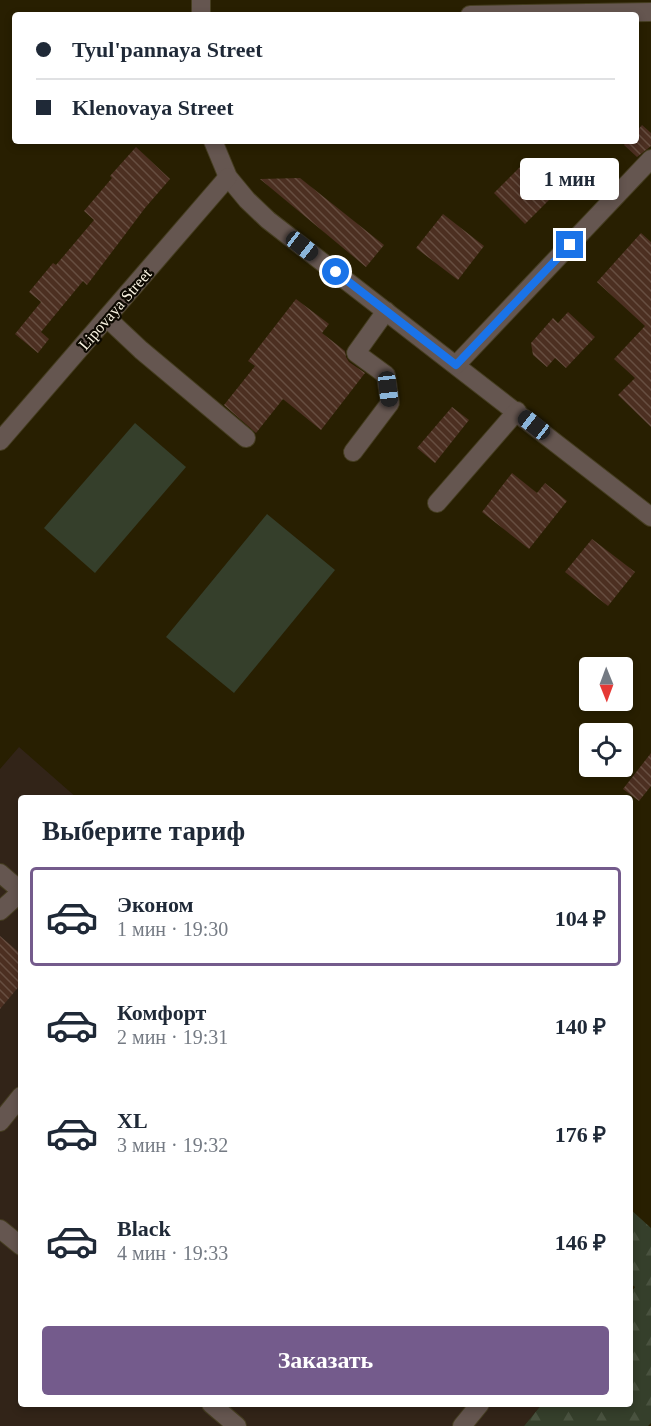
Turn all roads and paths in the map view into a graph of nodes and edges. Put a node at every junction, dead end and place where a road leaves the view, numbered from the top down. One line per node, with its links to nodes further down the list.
1 (214, 144): 3 (street)
2 (651, 159): 6 (street)
3 (228, 177): 4 (street); 5 (street, Lipovaya Street)
4 (386, 311): 6 (street); 10 (street)
5 (107, 318): 8 (street); 9 (street, Lipovaya Street)
6 (456, 365): 7 (street)
7 (517, 411): 11 (street); 12 (street)
8 (246, 438)
9 (0, 441)
10 (353, 452)
11 (436, 503)
12 (651, 517)
13 (0, 873): 14 (street)
14 (18, 889)
15 (18, 895): 16 (street)
16 (0, 911)
17 (18, 1100): 18 (street)
18 (0, 1122)
19 (0, 1229): 20 (street)
20 (18, 1244)
21 (215, 1407): 23 (street)
22 (478, 1407): 24 (street)
23 (237, 1426)
24 (462, 1426)

